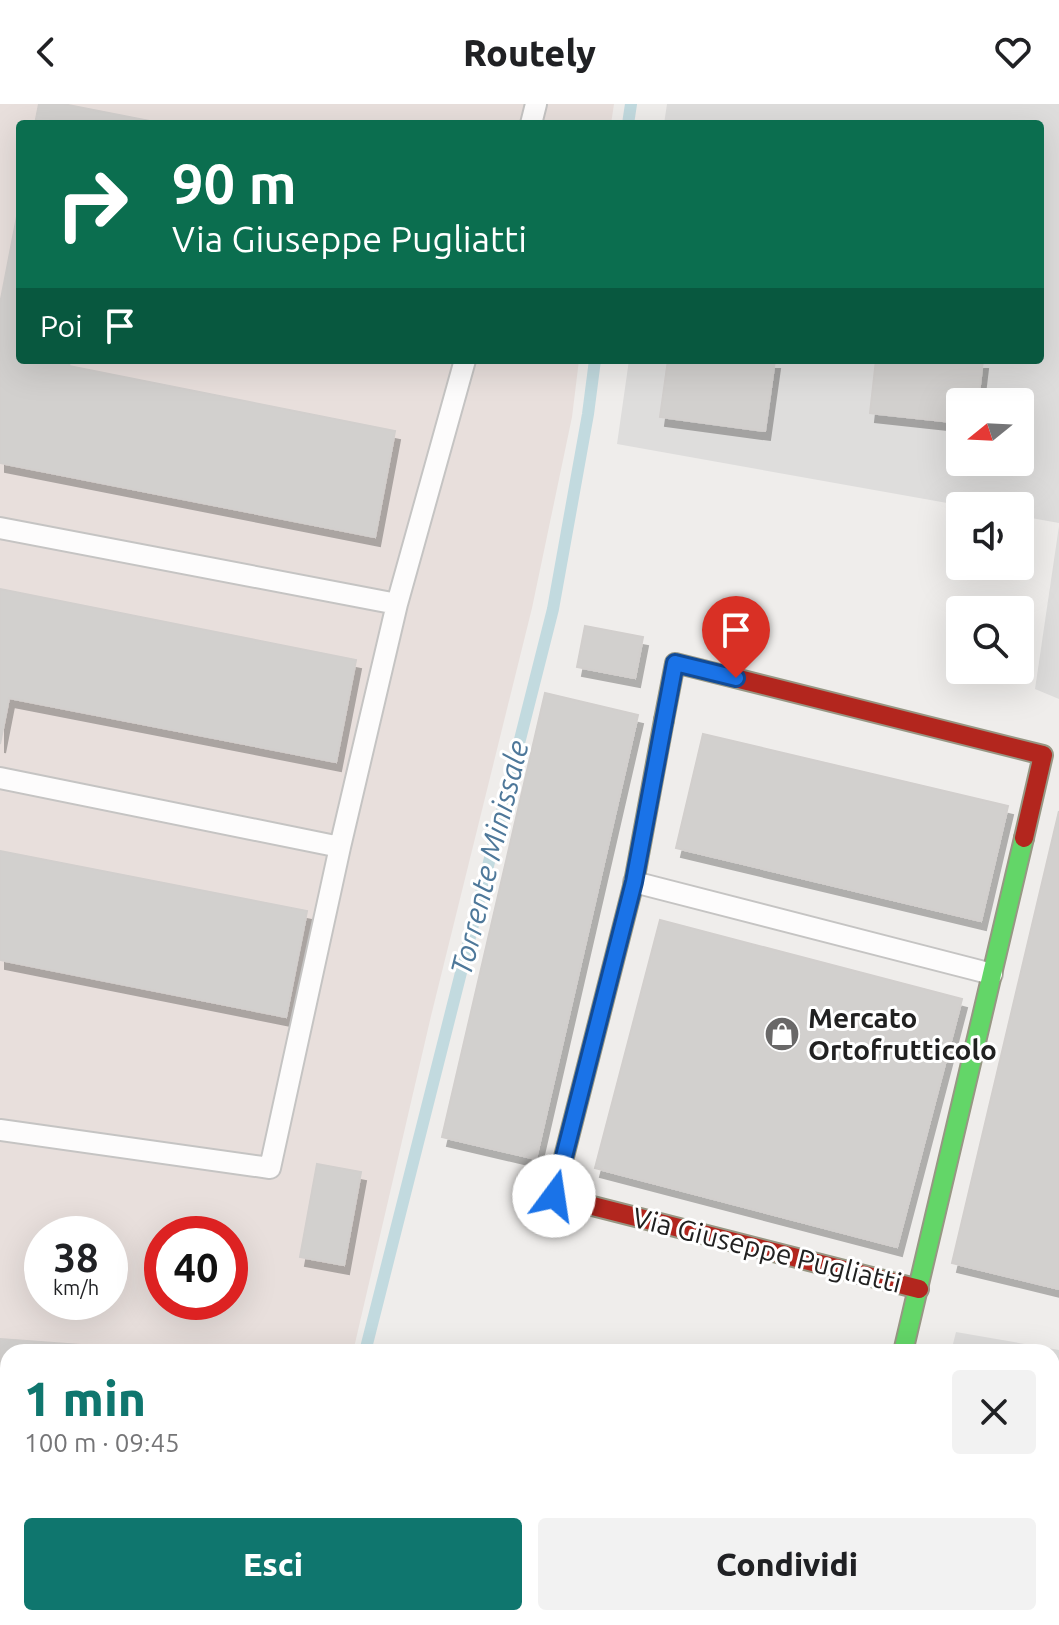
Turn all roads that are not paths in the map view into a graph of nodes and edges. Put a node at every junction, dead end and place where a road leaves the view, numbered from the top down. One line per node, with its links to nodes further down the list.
1 (464, 364): 3 (lane)
2 (0, 528): 3 (lane)
3 (397, 604): 5 (lane)
4 (0, 778): 5 (lane)
5 (340, 847): 8 (lane)
6 (634, 882): 7 (lane); 7 (street, Via Giuseppe Pugliatti); 9 (street, Via Giuseppe Pugliatti)
7 (992, 974): 9 (street, Via Giuseppe Pugliatti)
8 (0, 1130)
9 (919, 1289): 10 (street, Via Giuseppe Pugliatti)
10 (905, 1344)

